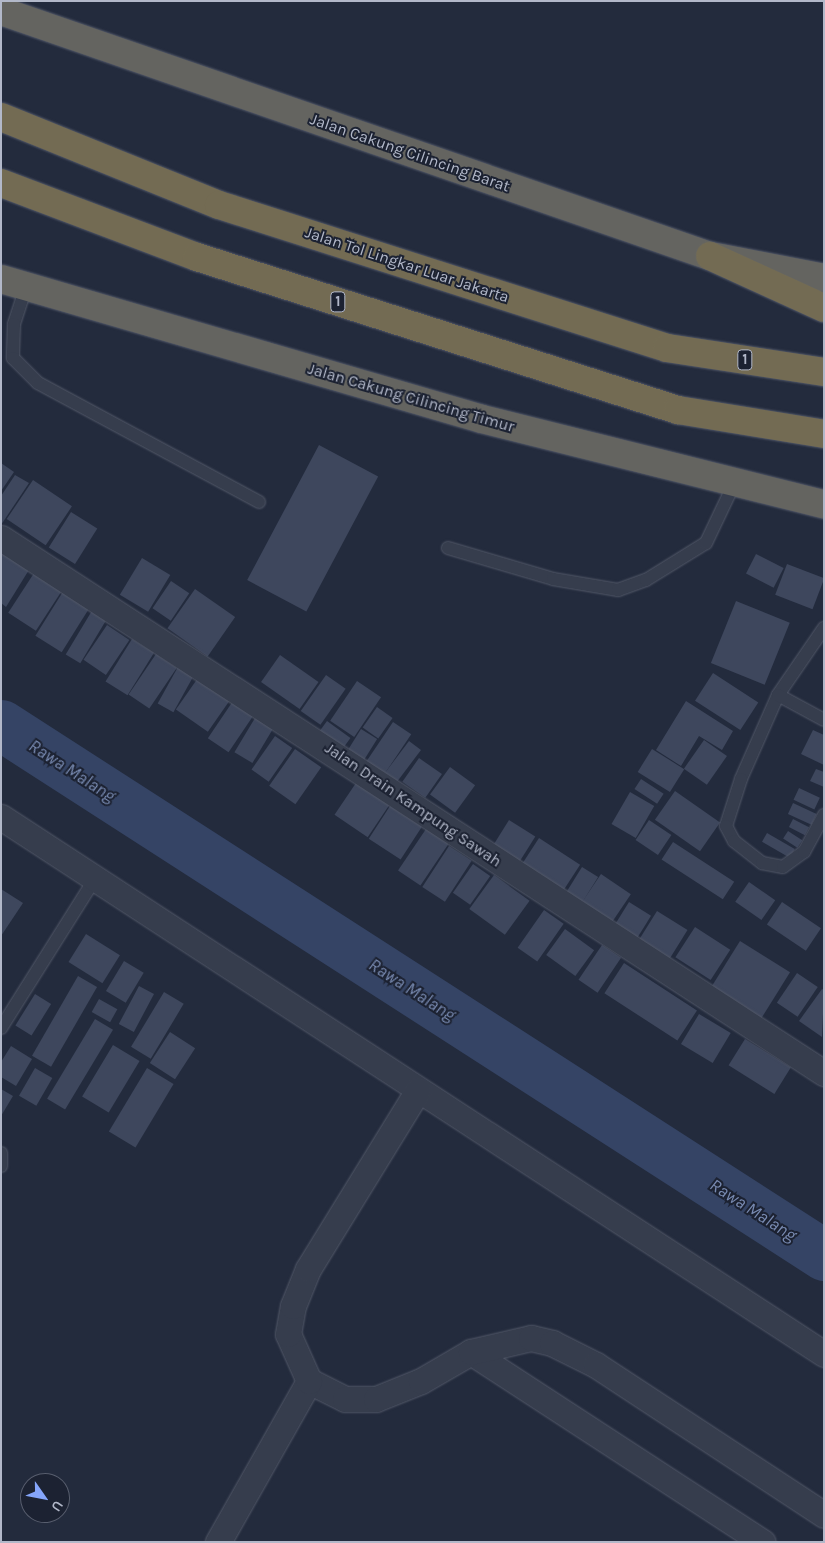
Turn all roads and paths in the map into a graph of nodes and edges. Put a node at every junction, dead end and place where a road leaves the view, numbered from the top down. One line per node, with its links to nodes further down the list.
1 (1, 11): 4 (highway, Jalan Cakung Cilincing Barat)
2 (1, 117): 8 (highway, Jalan Tol Lingkar Luar Jakarta / 1)
3 (1, 183): 9 (highway, 1)
4 (710, 256): 5 (highway, Jalan Cakung Cilincing Barat); 7 (highway)
5 (824, 278)
6 (14, 283): 10 (highway, Jalan Cakung Cilincing Timur); 11 (lane)
7 (824, 308)
8 (824, 372)
9 (824, 434)
10 (735, 482): 12 (highway, Jalan Cakung Cilincing Timur); 14 (lane)
11 (259, 502)
12 (824, 504)
13 (1, 538): 22 (street, Jalan Drain Kampung Sawah)
14 (448, 548)
15 (824, 628): 16 (lane)
16 (778, 695): 17 (lane); 18 (lane)
17 (824, 720)
18 (824, 815)
19 (1, 817): 20 (street)
20 (95, 879): 21 (lane); 23 (street)
21 (1, 1028)
22 (824, 1073)
23 (418, 1090): 27 (street); 28 (street)
24 (1, 1153): 25 (lane)
25 (1, 1166)
26 (472, 1352): 28 (street); 29 (street); 31 (street)
27 (824, 1354)
28 (309, 1381): 30 (street)
29 (824, 1514)
30 (218, 1542)
31 (763, 1542)

